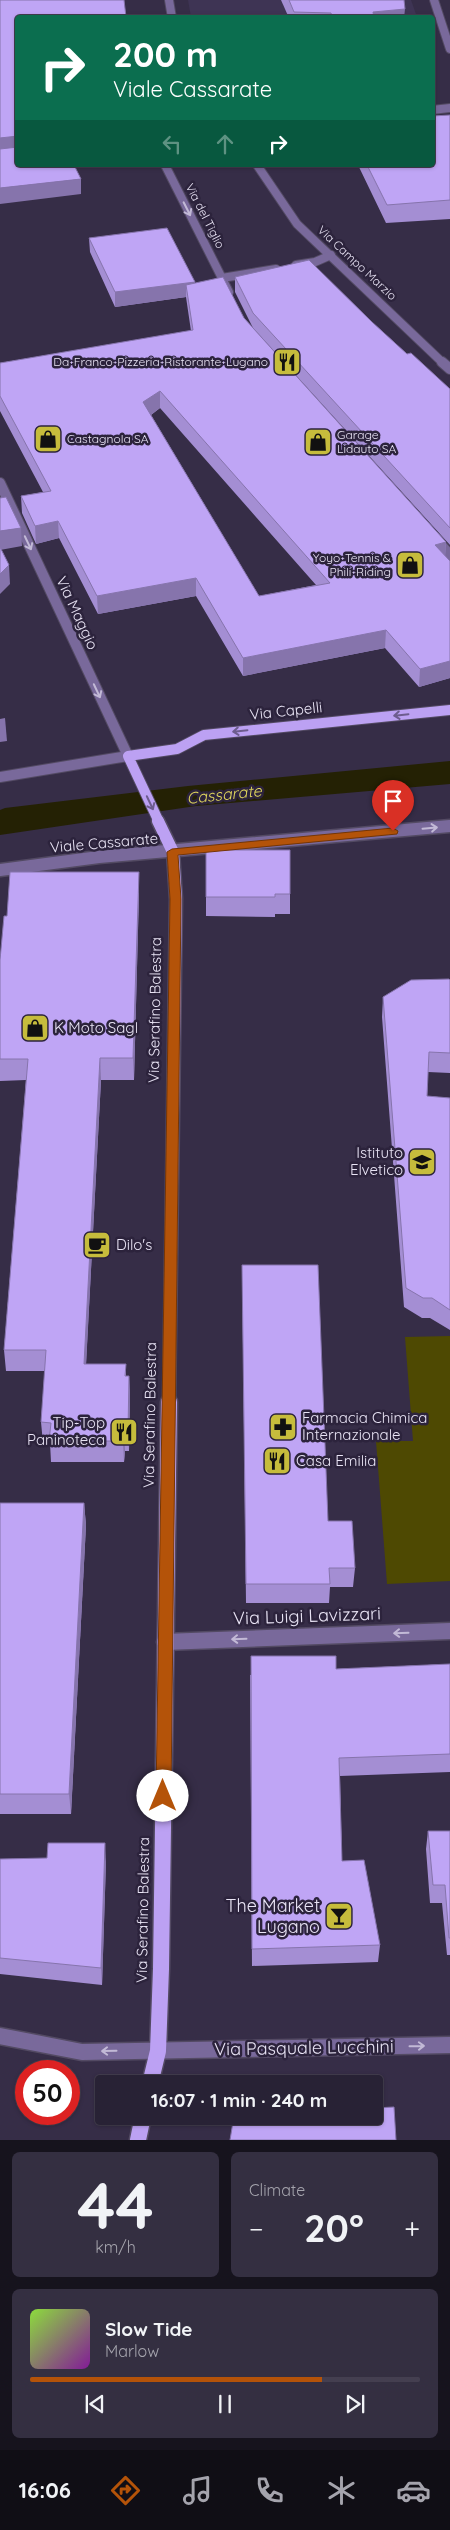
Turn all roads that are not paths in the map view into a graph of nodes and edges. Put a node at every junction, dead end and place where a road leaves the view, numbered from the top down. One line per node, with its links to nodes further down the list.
1 (169, 0): 3 (street)
2 (434, 0): 4 (street)
3 (172, 15)
4 (450, 49)
5 (450, 108): 6 (street)
6 (435, 110)
7 (166, 167): 10 (street, Via del Tiglio, one-way to 10)
8 (258, 167): 9 (street, Via Campo Marzio)
9 (331, 255): 10 (street); 12 (street, Via Campo Marzio)
10 (222, 278): 11 (street, Via del Tiglio)
11 (234, 302)
12 (450, 369)
13 (0, 484): 17 (street, Via Maggio, one-way to 17)
14 (430, 533): 15 (street)
15 (450, 555)
16 (450, 710): 17 (main road, Via Capelli, one-way to 17)
17 (128, 756): 18 (street); 20 (main road, Via Serafino Balestra, one-way to 20)
18 (0, 777)
19 (450, 826): 20 (street, Viale Cassarate, one-way to 19)
20 (172, 852): 21 (street, Viale Cassarate); 23 (main road, Via Serafino Balestra)
21 (0, 870)
22 (450, 1631): 23 (street, Via Luigi Lavizzari, one-way to 23)
23 (165, 1642): 26 (main road, Via Serafino Balestra)
24 (0, 2036): 26 (street, Via Pasquale Lucchini, one-way to 24)
25 (450, 2045): 26 (street, Via Pasquale Lucchini, one-way to 25)
26 (158, 2051): 27 (main road, Via Serafino Balestra)
27 (152, 2075)
28 (141, 2125): 29 (main road)
29 (138, 2140)

